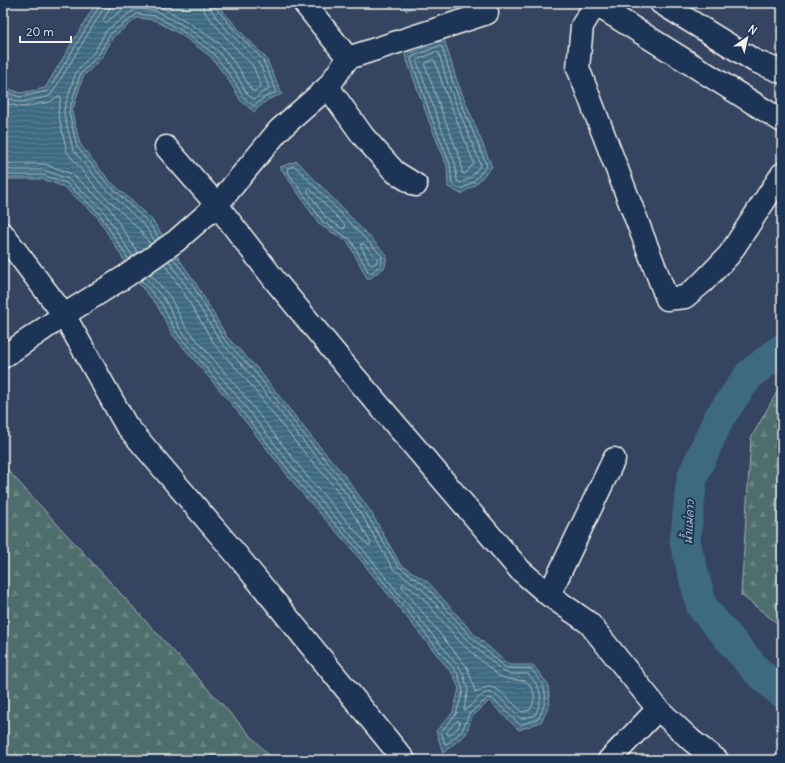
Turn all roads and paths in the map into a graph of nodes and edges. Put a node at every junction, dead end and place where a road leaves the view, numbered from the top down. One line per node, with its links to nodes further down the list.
1 (304, 3): 5 (street)
2 (661, 3): 6 (street)
3 (596, 4): 8 (street); 10 (street)
4 (487, 13): 5 (street)
5 (348, 58): 7 (street)
6 (781, 67)
7 (328, 87): 11 (street); 12 (street)
8 (782, 121)
9 (166, 147): 12 (street)
10 (782, 174)
11 (416, 185)
12 (217, 205): 14 (street); 17 (street)
13 (3, 234): 14 (street)
14 (64, 315): 15 (street); 19 (street)
15 (3, 356)
16 (614, 459): 17 (street)
17 (549, 595): 18 (street)
18 (658, 709): 20 (street); 21 (street)
19 (404, 760)
20 (609, 760)
21 (716, 760)

